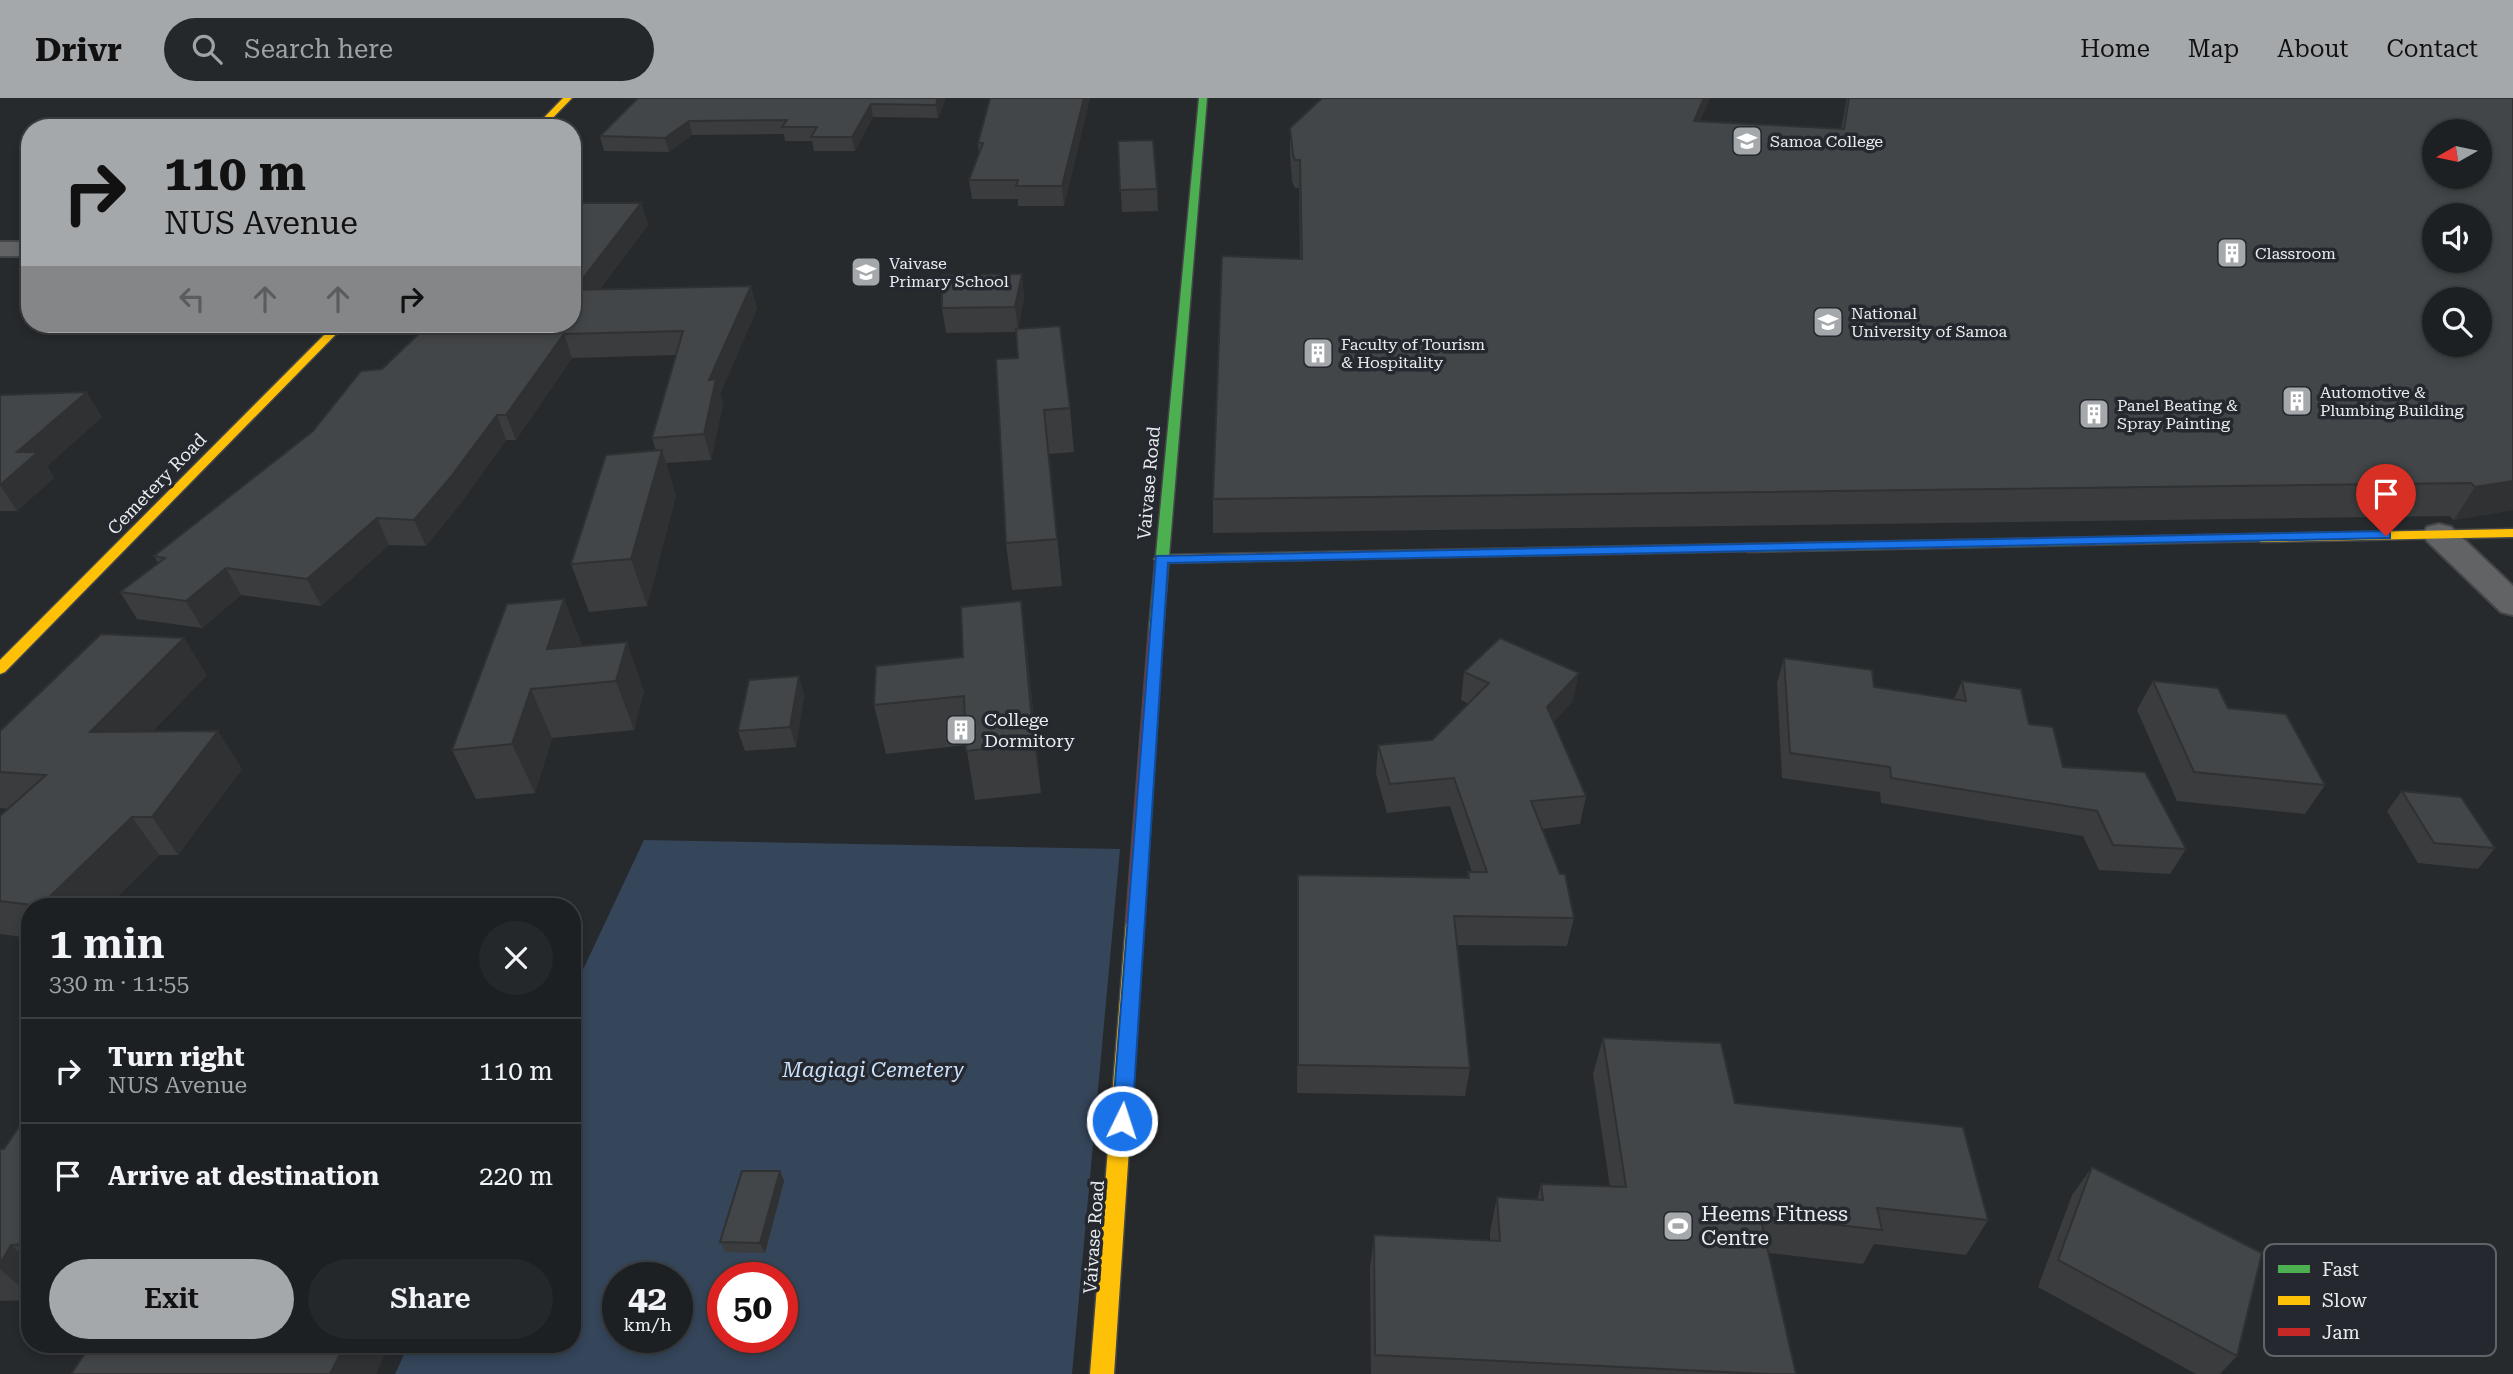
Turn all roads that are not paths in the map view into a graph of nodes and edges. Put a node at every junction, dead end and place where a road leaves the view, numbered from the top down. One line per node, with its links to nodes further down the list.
1 (568, 98): 3 (street)
2 (1203, 98): 9 (street, Vaivase Road)
3 (547, 119)
4 (0, 249): 5 (street)
5 (21, 249)
6 (332, 333): 11 (street, Cemetery Road)
7 (2513, 533): 8 (street)
8 (2439, 534): 9 (street); 10 (street)
9 (1161, 559): 12 (street, Vaivase Road)
10 (2513, 605)
11 (0, 669)
12 (1102, 1374)

